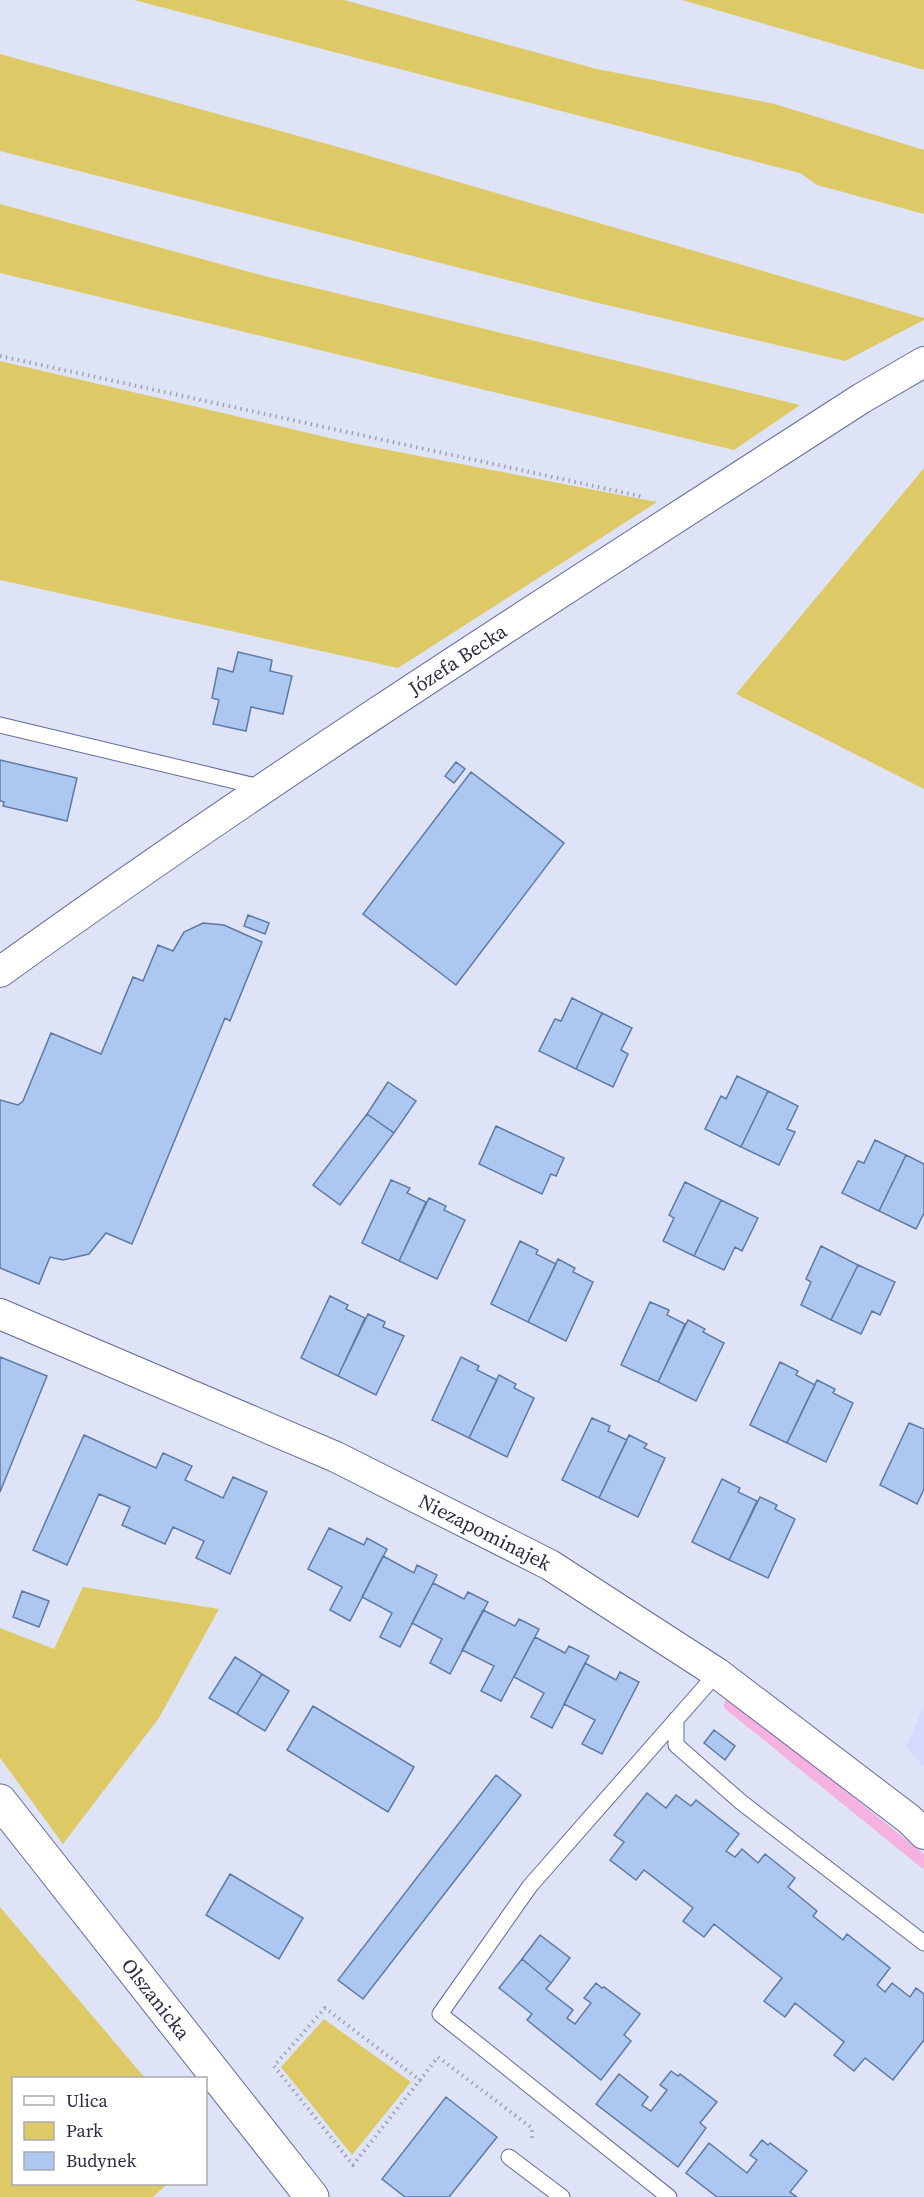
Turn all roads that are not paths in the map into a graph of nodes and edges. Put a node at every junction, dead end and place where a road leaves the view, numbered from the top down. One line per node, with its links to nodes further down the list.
1 (924, 362): 3 (street, Józefa Becka)
2 (0, 725): 3 (lane)
3 (264, 788): 4 (street, Józefa Becka)
4 (0, 972)
5 (0, 1314): 6 (street, Niezapominajek)
6 (717, 1673): 7 (lane); 9 (street, Niezapominajek)
7 (676, 1719): 10 (lane); 14 (lane)
8 (0, 1801): 12 (street, Olszanicka)
9 (924, 1834)
10 (924, 1943)
11 (510, 2157): 13 (lane)
12 (312, 2197)
13 (562, 2197)
14 (669, 2197)

